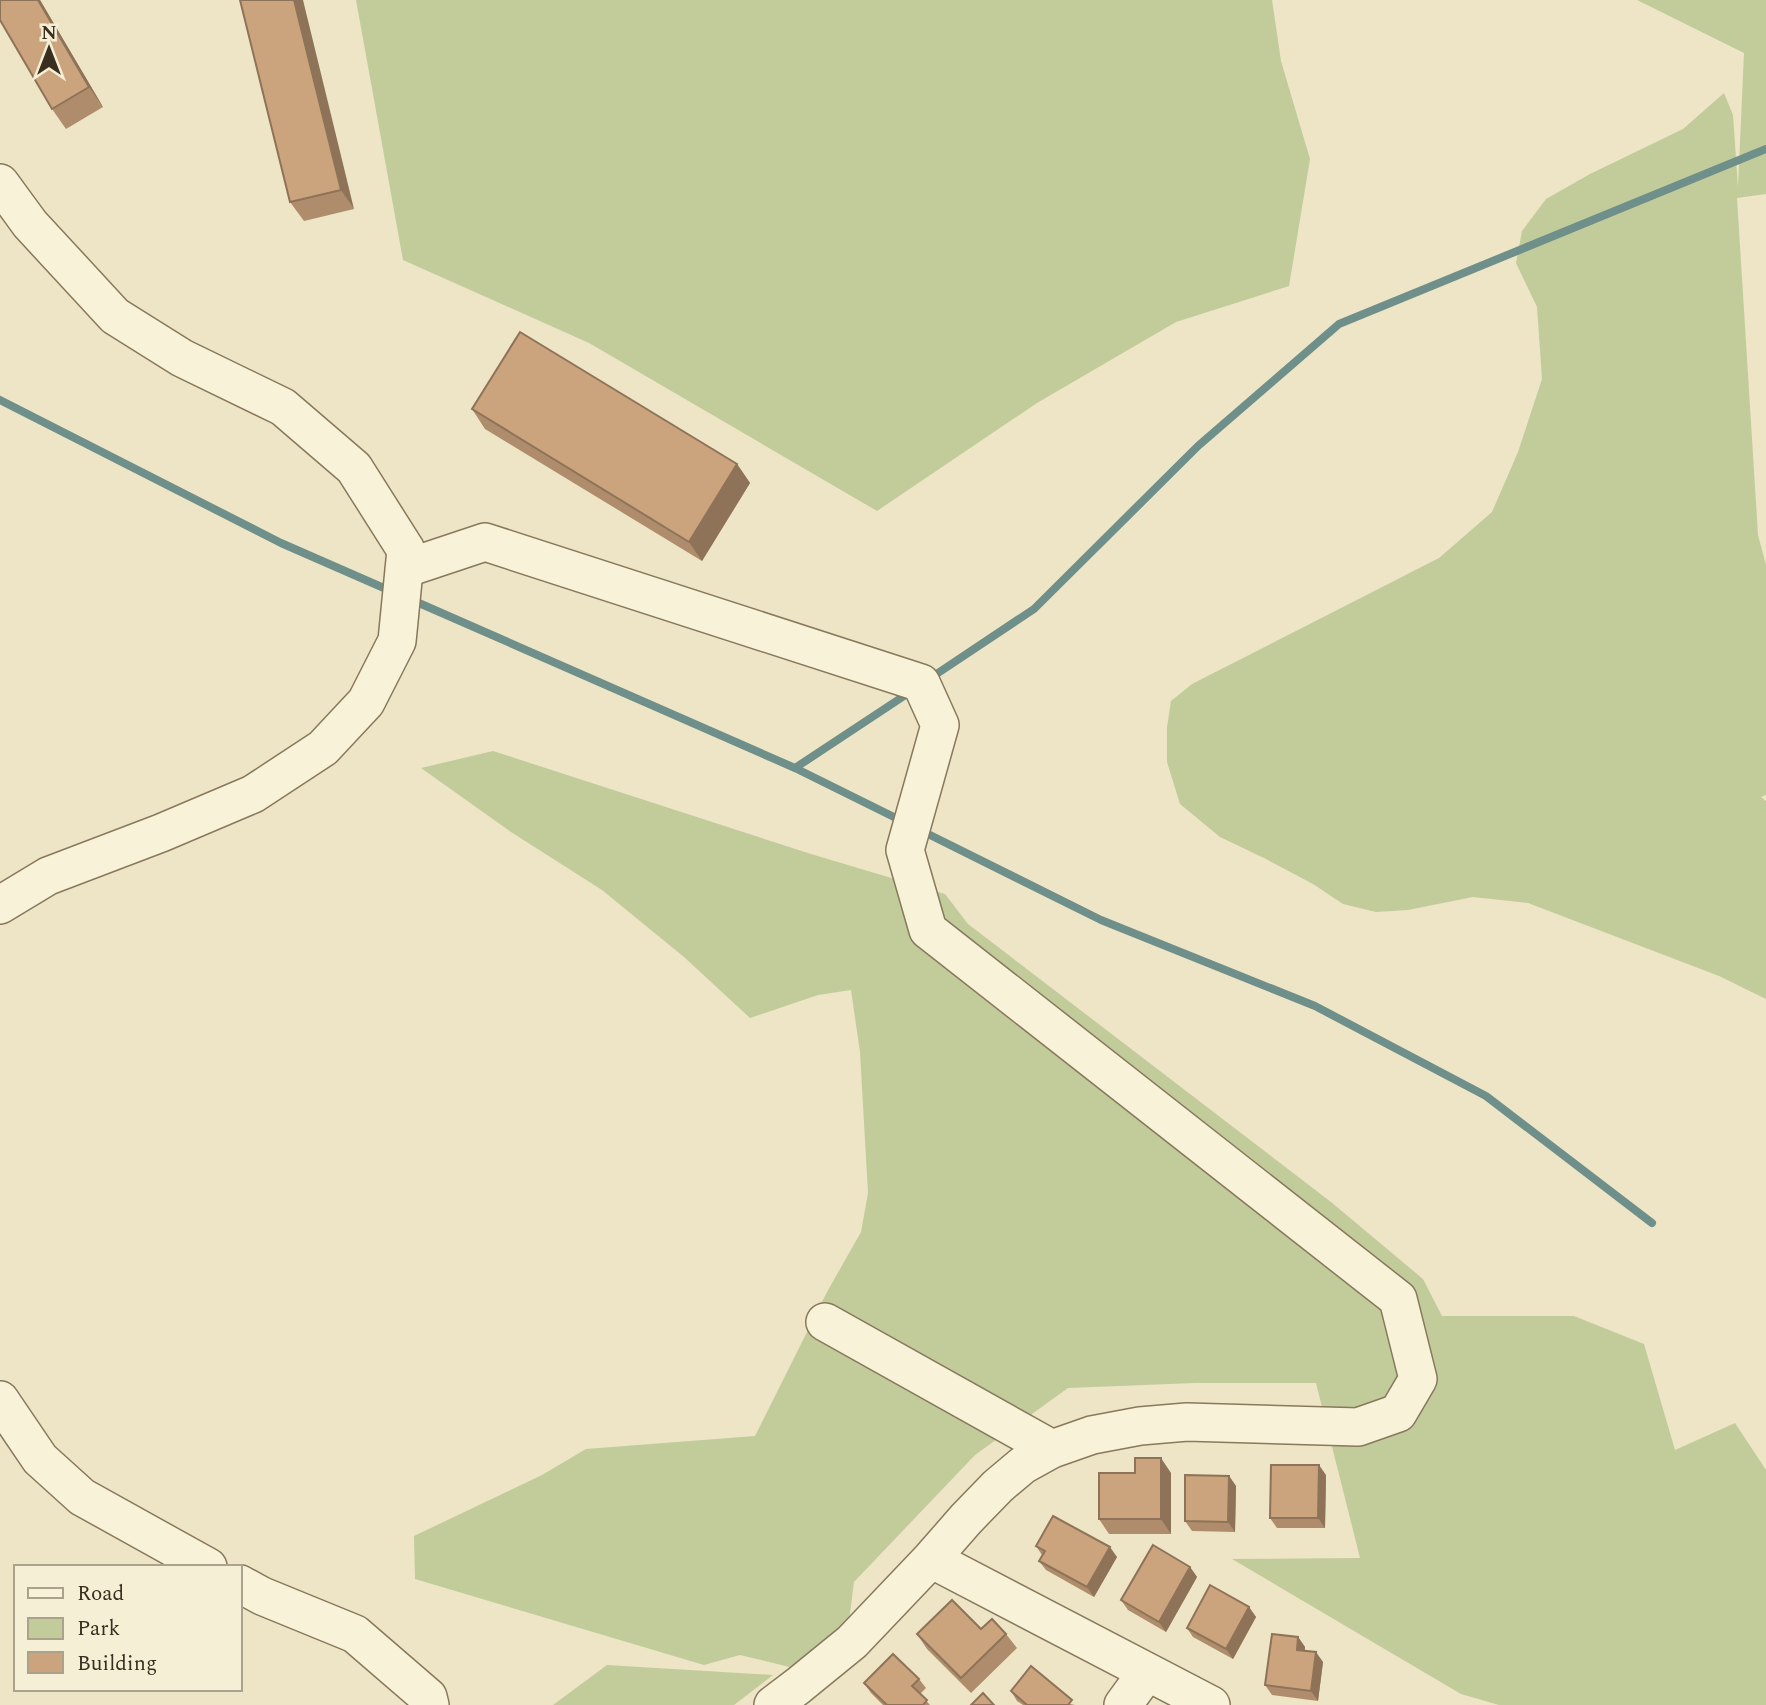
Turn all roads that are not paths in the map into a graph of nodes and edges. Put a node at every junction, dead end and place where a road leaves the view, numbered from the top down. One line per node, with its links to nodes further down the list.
1 (0, 183): 2 (street)
2 (404, 569): 3 (street); 6 (street)
3 (0, 905)
4 (825, 1322): 6 (street)
5 (0, 1400): 8 (street)
6 (1052, 1449): 7 (street)
7 (931, 1559): 10 (street); 12 (street)
8 (204, 1565)
9 (242, 1585): 11 (street)
10 (1147, 1672): 13 (street); 14 (street)
11 (430, 1705)
12 (773, 1705)
13 (1123, 1705)
14 (1212, 1705)

